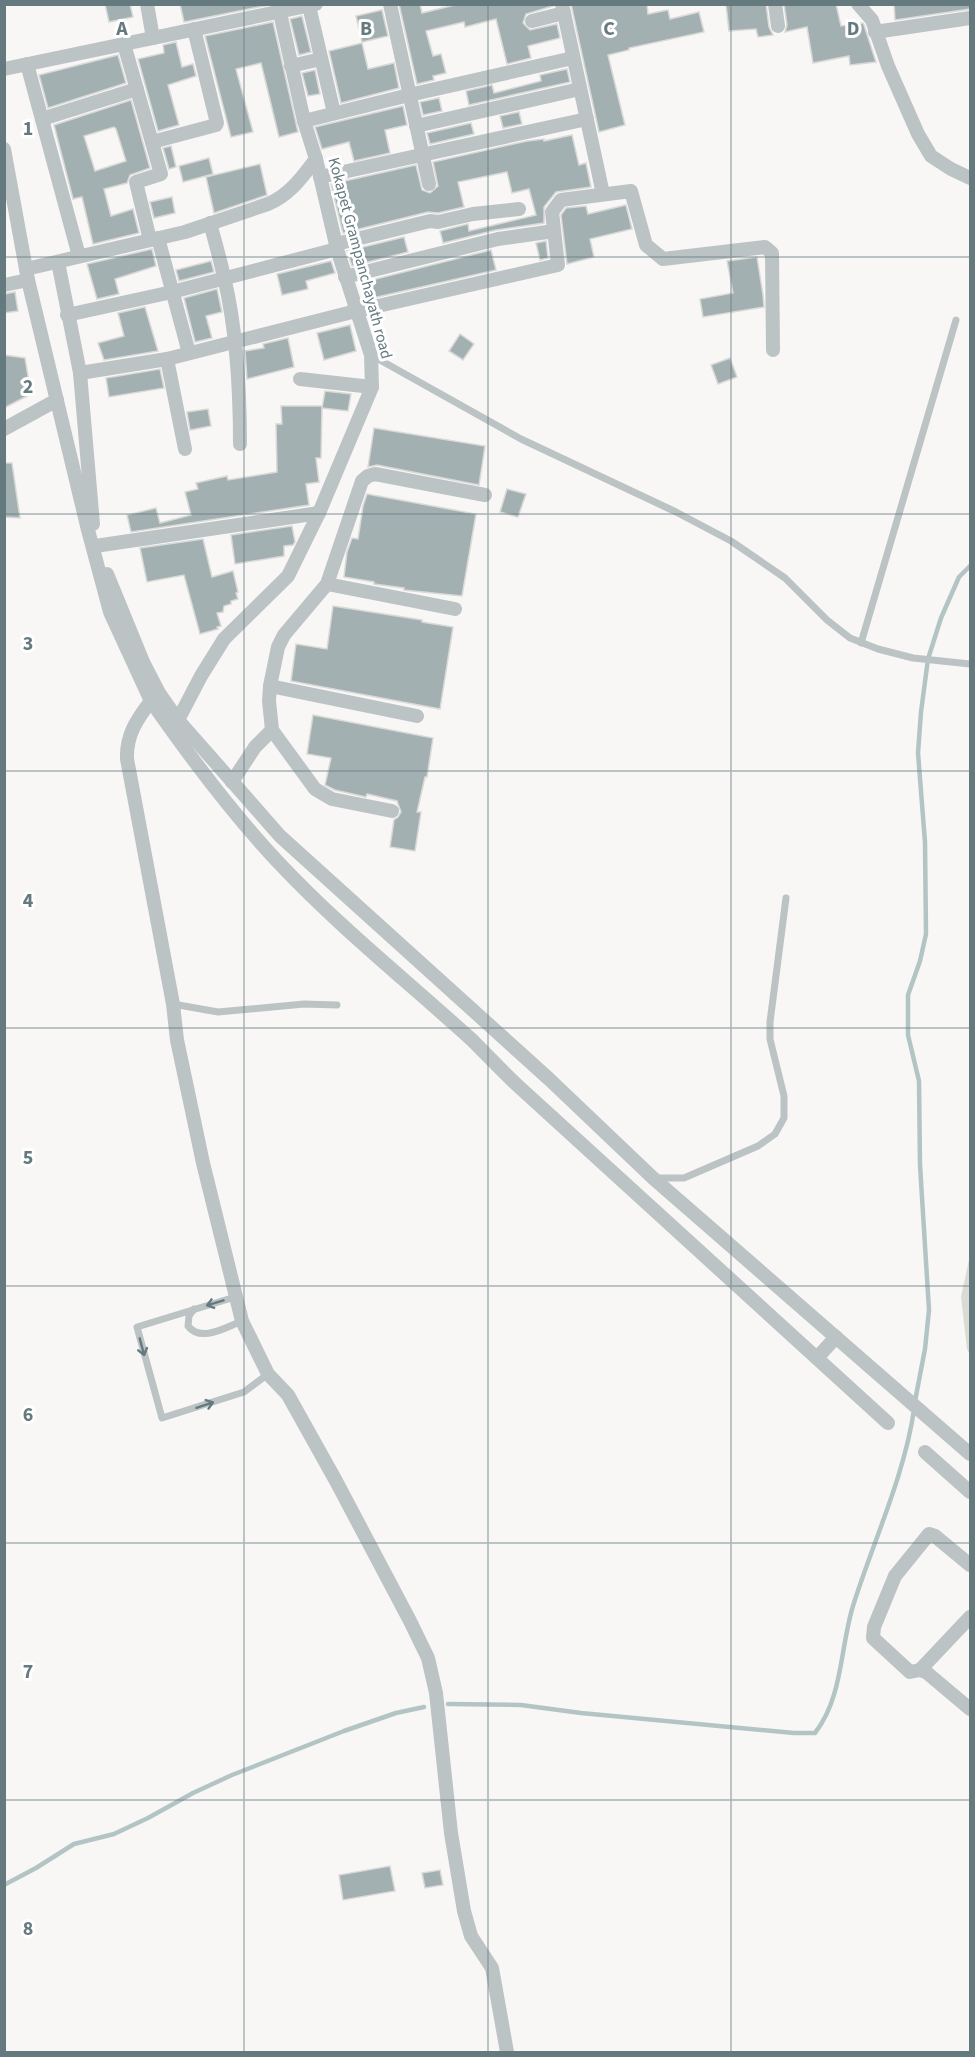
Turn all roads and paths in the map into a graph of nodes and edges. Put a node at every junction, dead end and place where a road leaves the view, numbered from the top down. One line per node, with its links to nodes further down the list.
1 (147, 4): 14 (street)
2 (390, 4): 23 (street)
3 (775, 4): 11 (street)
4 (858, 4): 13 (street)
5 (960, 4): 9 (street)
6 (313, 5): 7 (street); 17 (street)
7 (278, 8): 12 (street); 19 (street, Kokapet Grampanchayath road)
8 (563, 9): 10 (street); 16 (street)
9 (967, 18): 13 (street)
10 (532, 21)
11 (778, 26)
12 (195, 29): 14 (street); 29 (street)
13 (875, 32): 34 (street)
14 (153, 38): 15 (street)
15 (124, 44): 18 (street); 21 (street)
16 (573, 58): 22 (street); 23 (street)
17 (321, 59): 19 (street); 24 (street)
18 (27, 64): 20 (street); 25 (street)
19 (291, 66): 27 (street, Kokapet Grampanchayath road)
20 (4, 69)
21 (137, 88): 25 (street); 29 (street)
22 (580, 89): 26 (street); 28 (street)
23 (409, 95): 24 (street); 28 (street)
24 (334, 113): 27 (street)
25 (42, 119): 43 (street)
26 (587, 119): 31 (street); 36 (street)
27 (304, 121): 32 (street, Kokapet Grampanchayath road)
28 (416, 126): 31 (street)
29 (152, 142): 41 (street)
30 (5, 151): 38 (street)
31 (422, 156): 33 (street); 35 (street)
32 (316, 159): 33 (street, Kokapet Grampanchayath road); 39 (street)
33 (320, 177): 42 (street, Kokapet Grampanchayath road)
34 (970, 178)
35 (429, 184)
36 (603, 195): 40 (street); 54 (street)
37 (519, 209): 42 (street)
38 (11, 219): 45 (street)
39 (210, 223): 41 (street); 47 (street)
40 (554, 231): 46 (street); 50 (street)
41 (154, 239): 43 (street); 49 (street)
42 (337, 246): 46 (street, Kokapet Grampanchayath road); 47 (street)
43 (79, 256): 44 (street)
44 (58, 262): 45 (street); 51 (street)
45 (27, 274): 48 (street); 61 (street)
46 (345, 277): 50 (street, Kokapet Grampanchayath road)
47 (225, 278): 49 (street); 53 (street)
48 (4, 285)
49 (172, 292): 51 (street); 55 (street)
50 (356, 311): 53 (street); 56 (street, Kokapet Grampanchayath road)
51 (67, 315): 58 (street)
52 (956, 320): 70 (lane)
53 (234, 342): 55 (street); 63 (street)
54 (773, 350)
55 (189, 353): 57 (street)
56 (371, 355): 60 (street, Kokapet Grampanchayath road); 70 (lane)
57 (166, 359): 58 (street); 64 (street)
58 (80, 373): 67 (street)
59 (300, 379): 60 (street)
60 (372, 387): 66 (street, Kokapet Grampanchayath road)
61 (57, 399): 62 (street); 73 (street)
62 (4, 429)
63 (240, 444)
64 (184, 449)
65 (485, 495): 68 (street)
66 (319, 513): 67 (street); 75 (street, Kokapet Grampanchayath road)
67 (95, 546): 75 (street)
68 (327, 584): 69 (street); 72 (street)
69 (455, 609)
70 (861, 643): 71 (lane)
71 (970, 664)
72 (270, 686): 74 (street); 76 (street)
73 (151, 701): 80 (street); 87 (street)
74 (417, 716)
75 (178, 720): 77 (street)
76 (272, 730): 77 (street); 78 (street)
77 (232, 782): 82 (street)
78 (392, 811)
79 (786, 898): 82 (lane)
80 (173, 1004): 81 (lane); 83 (street)
81 (337, 1005)
82 (653, 1178): 86 (street)
83 (235, 1297): 84 (lane, one-way to 84); 85 (street)
84 (194, 1310): 85 (lane); 88 (lane, one-way to 88)
85 (242, 1322): 88 (street)
86 (836, 1336): 87 (street); 91 (street)
87 (818, 1359): 89 (street)
88 (268, 1374): 97 (street)
89 (888, 1423)
90 (925, 1452): 92 (street)
91 (970, 1454)
92 (970, 1492)
93 (970, 1565): 95 (street)
94 (970, 1617): 95 (street)
95 (920, 1670): 96 (street)
96 (970, 1709)
97 (507, 2052)

